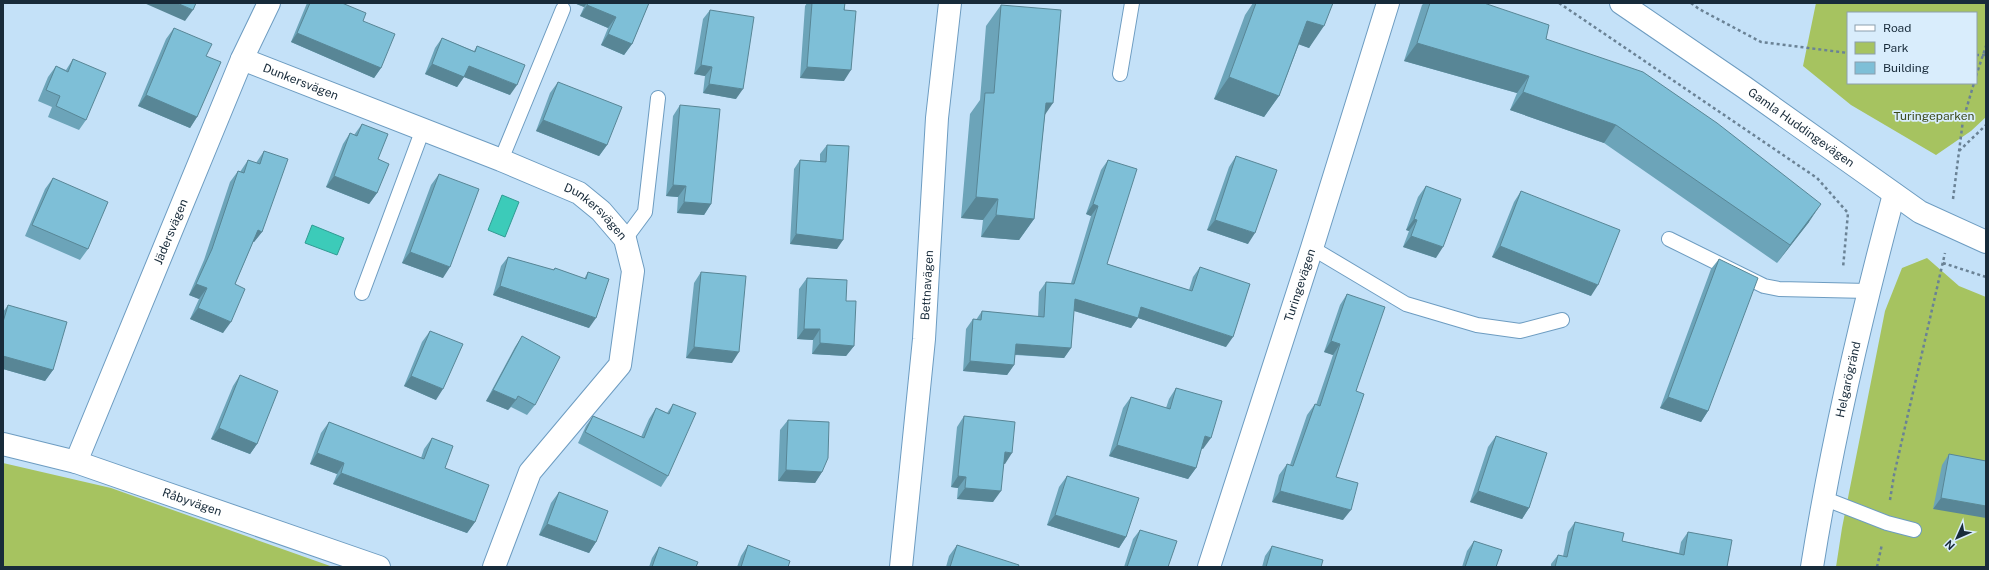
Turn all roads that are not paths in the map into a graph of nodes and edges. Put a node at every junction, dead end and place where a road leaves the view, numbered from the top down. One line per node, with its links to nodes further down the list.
1 (269, 3): 7 (street, Jädersvägen)
2 (950, 3): 26 (street, Bettnavägen)
3 (1132, 3): 8 (lane)
4 (1388, 3): 16 (street, Turingevägen)
5 (1621, 3): 12 (street, Gamla Huddingevägen)
6 (563, 9): 11 (lane)
7 (242, 59): 10 (street, Dunkersvägen); 21 (street, Jädersvägen)
8 (1120, 74)
9 (658, 98): 14 (lane)
10 (423, 129): 11 (street, Dunkersvägen); 18 (lane)
11 (501, 160): 14 (street, Dunkersvägen)
12 (1894, 194): 15 (street, Gamla Huddingevägen); 17 (street, Helgarögränd)
13 (1669, 239): 17 (lane)
14 (625, 240): 25 (street, Dunkersvägen)
15 (1986, 242)
16 (1312, 248): 19 (lane); 27 (street, Turingevägen)
17 (1868, 291): 22 (street, Helgarögränd)
18 (362, 293)
19 (1562, 320)
20 (3, 444): 21 (street, Råbyvägen)
21 (76, 462): 24 (street, Råbyvägen)
22 (1823, 498): 23 (lane); 28 (street, Helgarögränd)
23 (1914, 530)
24 (379, 567)
25 (494, 567)
26 (901, 567)
27 (1209, 567)
28 (1812, 567)

